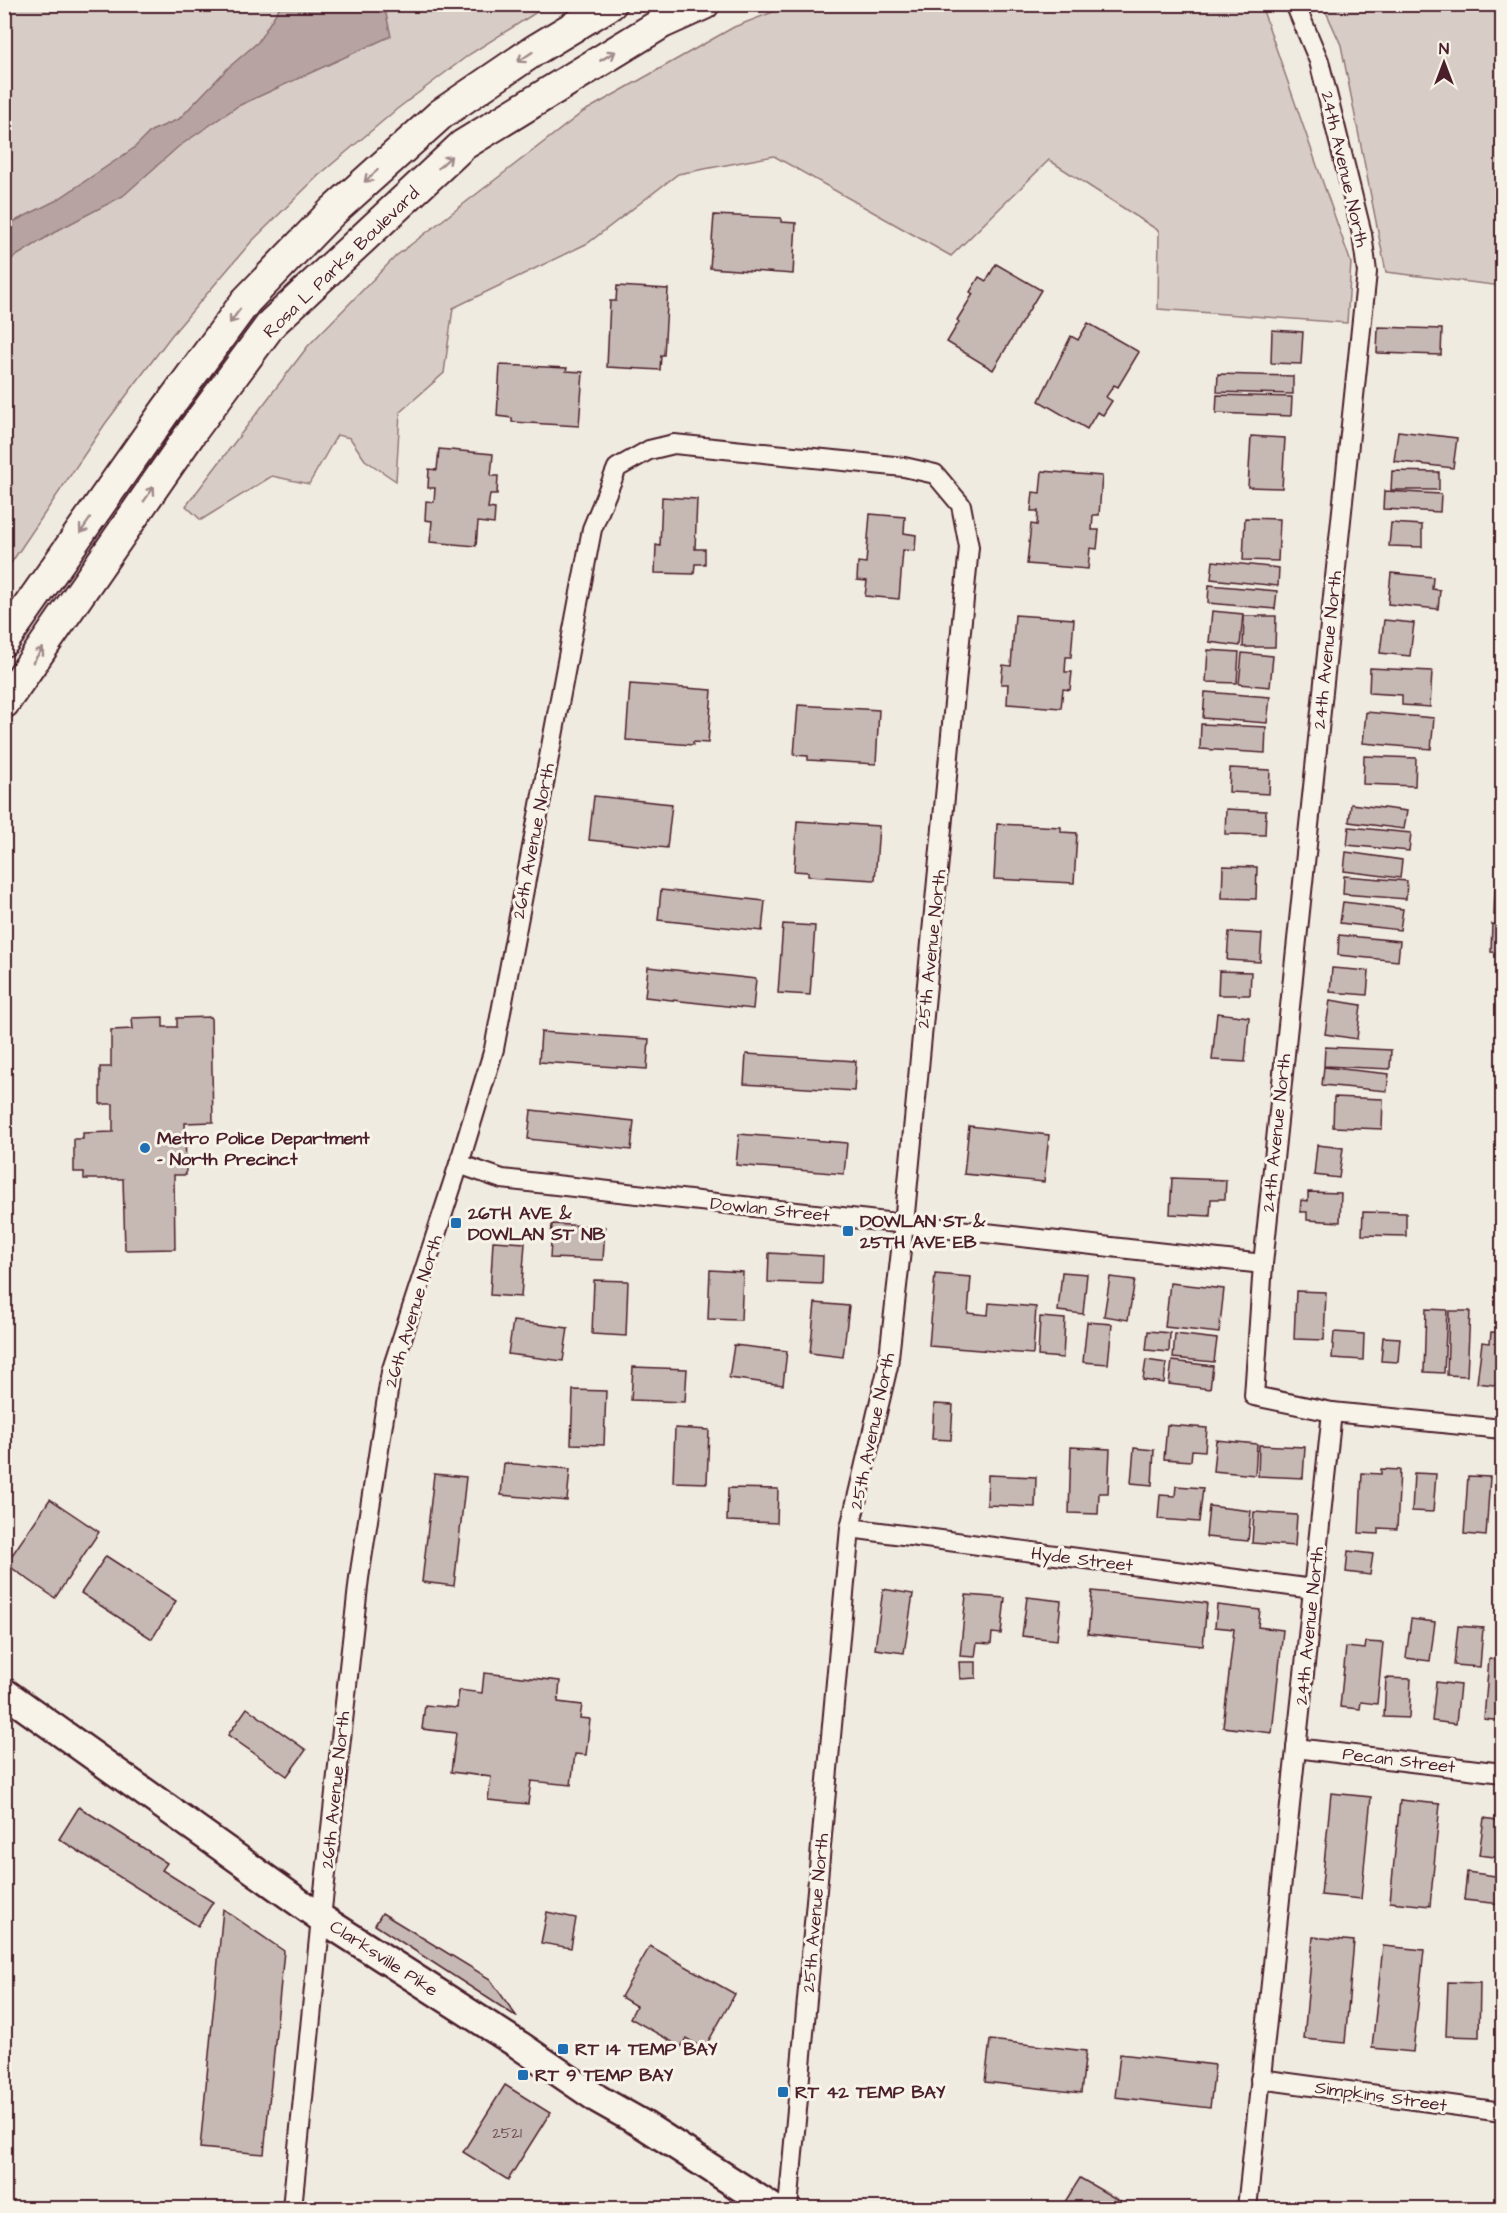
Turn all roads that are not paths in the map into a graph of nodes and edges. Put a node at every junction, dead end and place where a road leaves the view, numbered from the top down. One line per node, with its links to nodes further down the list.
1 (611, 4): 5 (main road, Rosa L Parks Boulevard, one-way to 5)
2 (704, 4): 6 (main road, Rosa L Parks Boulevard, one-way to 2)
3 (1295, 4): 9 (street, 24th Avenue North)
4 (969, 547): 7 (street, 26th Avenue North); 8 (street, 25th Avenue North)
5 (4, 641)
6 (4, 703)
7 (459, 1164): 8 (street, Dowlan Street); 17 (street, 26th Avenue North)
8 (904, 1224): 9 (street, Dowlan Street); 12 (street, 25th Avenue North)
9 (1263, 1264): 10 (street, 24th Avenue North)
10 (1332, 1412): 11 (street); 13 (street, 24th Avenue North)
11 (1503, 1429)
12 (850, 1528): 13 (street, Hyde Street); 22 (street, 25th Avenue North)
13 (1313, 1589): 15 (street, 24th Avenue North)
14 (4, 1692): 17 (main road, Clarksville Pike)
15 (1296, 1748): 16 (street, Pecan Street); 18 (street, 24th Avenue North)
16 (1503, 1773)
17 (321, 1918): 20 (street, 26th Avenue North); 21 (main road, Clarksville Pike)
18 (1260, 2079): 19 (street, Simpkins Street); 23 (street, 24th Avenue North)
19 (1503, 2112)
20 (292, 2208)
21 (773, 2208)
22 (788, 2208)
23 (1247, 2208)

